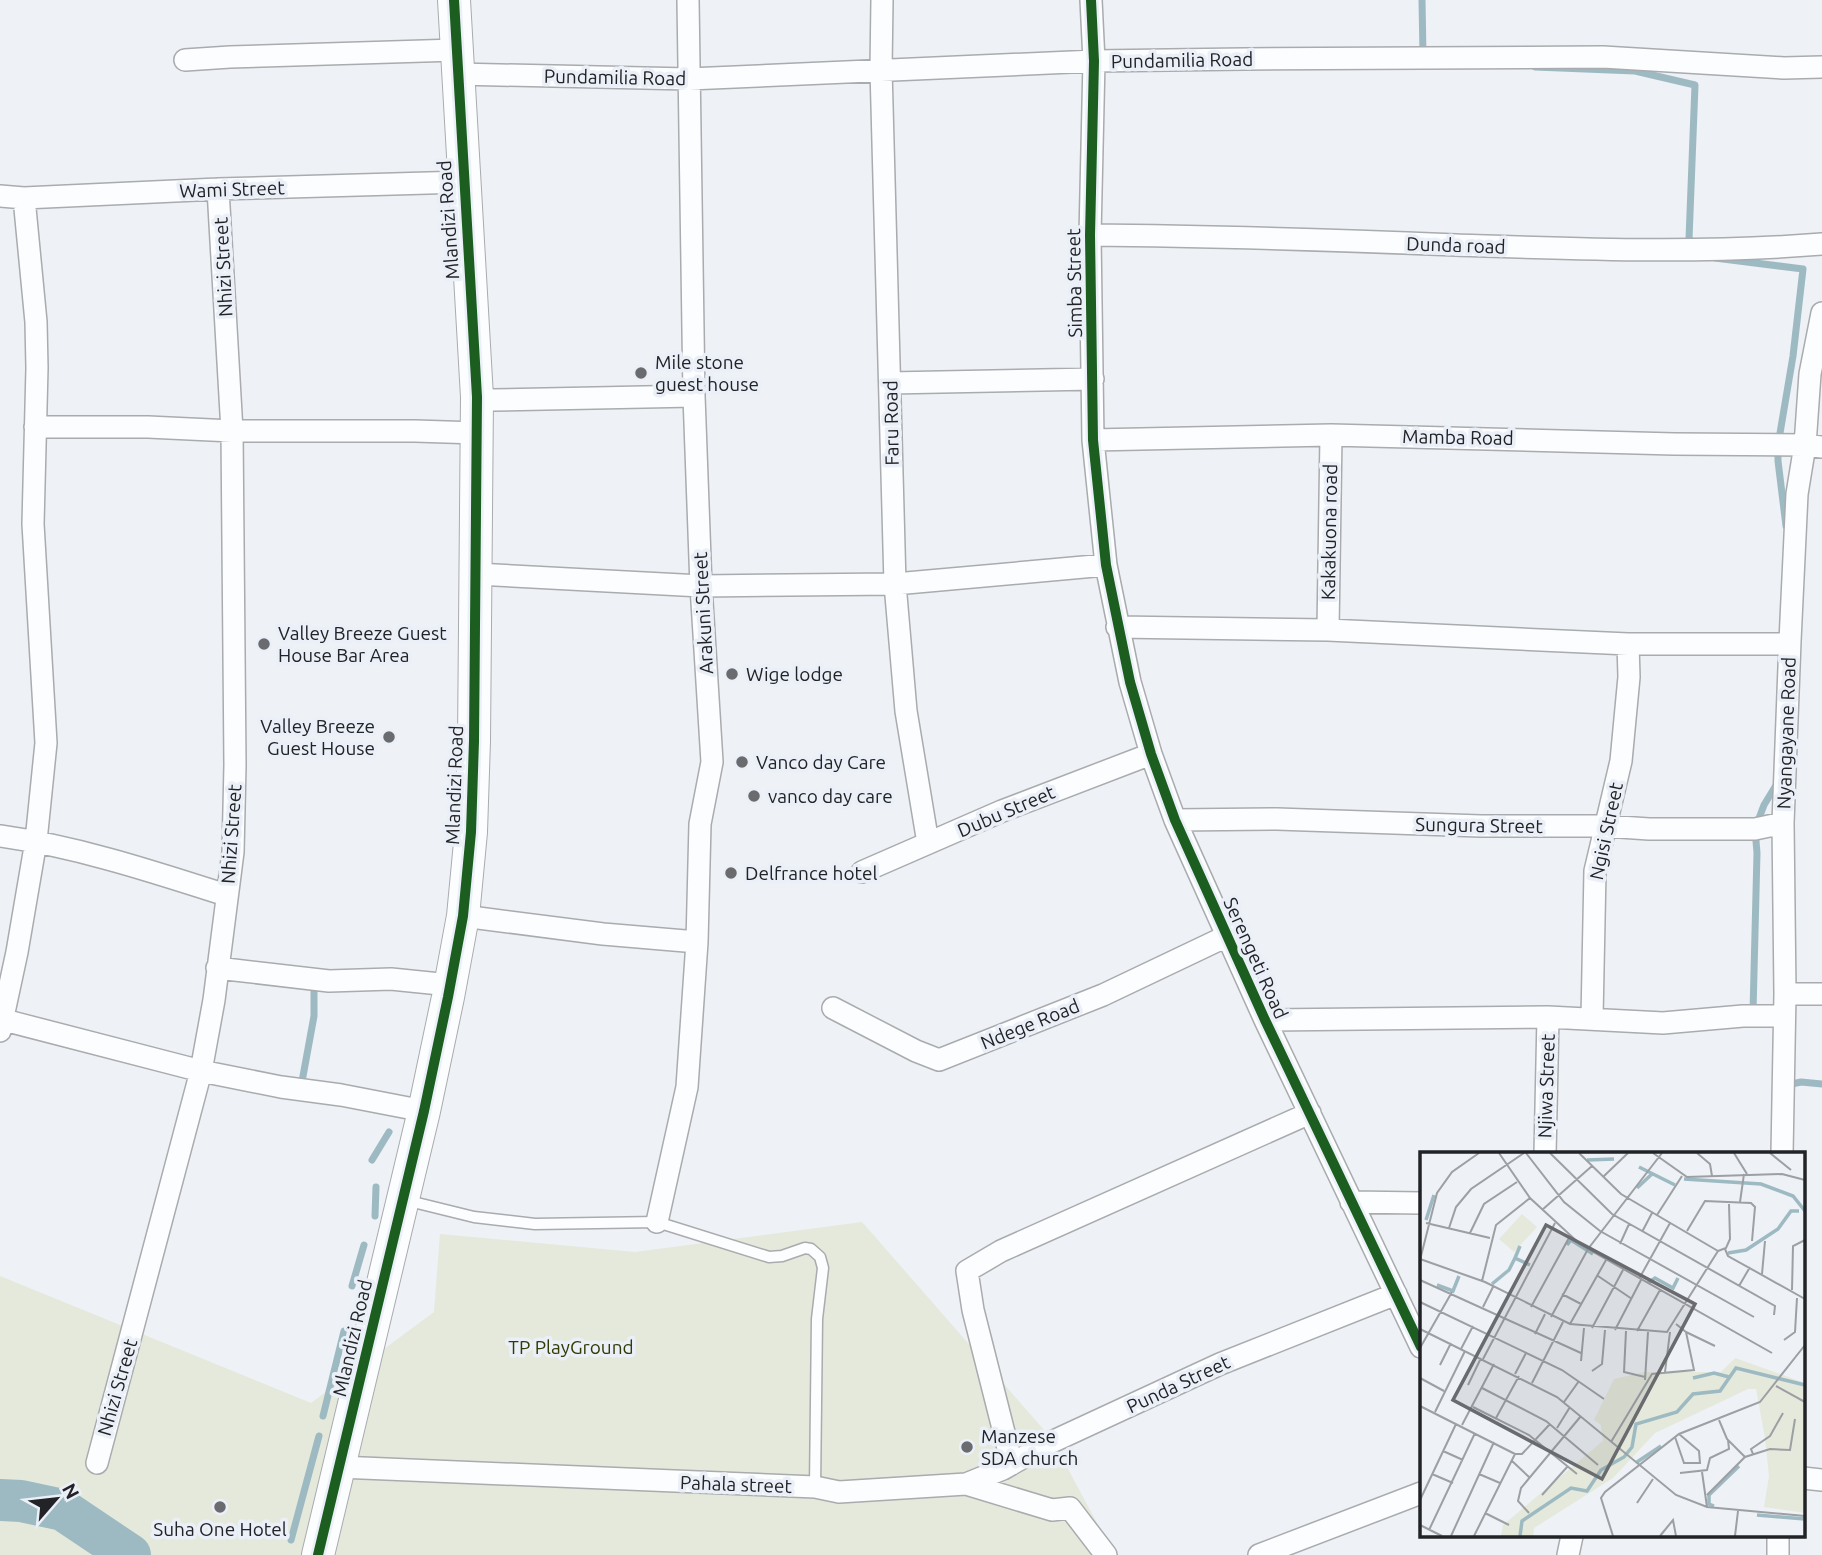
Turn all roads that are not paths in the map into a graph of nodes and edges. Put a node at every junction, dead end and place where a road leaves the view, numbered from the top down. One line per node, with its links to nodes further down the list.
1 (454, 0): 7 (street, Mlandizi Road)
2 (688, 0): 10 (street, Arakuni Street)
3 (882, 0): 9 (street, Faru Road)
4 (1091, 0): 6 (street, Simba Street)
5 (185, 60): 7 (street, Pundamilia Road)
6 (1094, 61): 8 (street, Pundamilia Road); 9 (street, Pundamilia Road); 15 (street, Simba Street)
7 (457, 62): 10 (street, Pundamilia Road); 11 (street, Mlandizi Road)
8 (1822, 66)
9 (881, 69): 10 (street, Pundamilia Road); 19 (street, Faru Road)
10 (689, 79): 20 (street, Arakuni Street)
11 (463, 182): 12 (street, Wami Street); 21 (street, Mlandizi Road)
12 (218, 189): 14 (street, Wami Street); 23 (street, Nhizi Street)
13 (0, 196): 14 (street, Wami Street)
14 (24, 198): 22 (street)
15 (1090, 235): 16 (street, Dunda road); 18 (street, Simba Street)
16 (1822, 244)
17 (1822, 313): 27 (street, Nyangayane Road)
18 (1093, 379): 19 (street); 26 (street, Simba Street)
19 (890, 383): 30 (street, Faru Road)
20 (694, 396): 21 (street); 31 (street, Arakuni Street)
21 (477, 397): 24 (street, Mlandizi Road)
22 (35, 426): 23 (street); 41 (street)
23 (232, 431): 24 (street); 44 (street, Nhizi Street)
24 (477, 433): 29 (street, Mlandizi Road)
25 (1331, 435): 26 (street, Mamba Road); 27 (street, Mamba Road); 33 (street, Kakakuona road)
26 (1093, 440): 28 (street, Simba Street)
27 (1813, 446): 34 (street, Nyangayane Road)
28 (1106, 565): 30 (street); 32 (street, Serengeti Road)
29 (476, 574): 31 (street); 45 (street, Mlandizi Road)
30 (895, 584): 31 (street); 42 (street, Faru Road)
31 (701, 586): 47 (street, Arakuni Street)
32 (1117, 627): 33 (street); 36 (street, Serengeti Road)
33 (1328, 630): 35 (street)
34 (1790, 641): 35 (street); 38 (street, Nyangayane Road)
35 (1628, 644): 39 (street, Ngisi Street)
36 (1151, 754): 37 (street, Serengeti Road); 42 (street, Dubu Street)
37 (1175, 820): 39 (street, Sungura Street); 46 (street, Serengeti Road)
38 (1783, 823): 39 (street, Sungura Street); 50 (street, Nyangayane Road)
39 (1605, 826): 55 (street, Ngisi Street)
40 (0, 836): 41 (street)
41 (36, 841): 44 (street); 57 (street)
42 (928, 843): 43 (street, Dubu Street)
43 (862, 872)
44 (226, 895): 48 (street, Nhizi Street)
45 (463, 916): 47 (street); 49 (street, Mlandizi Road)
46 (1227, 936): 52 (street, Ndege Road); 56 (street, Serengeti Road)
47 (697, 942): 66 (street, Arakuni Street)
48 (217, 968): 49 (street); 58 (street, Nhizi Street)
49 (450, 985): 59 (street, Mlandizi Road)
50 (1785, 993): 51 (street); 53 (street, Nyangayane Road)
51 (1822, 994)
52 (832, 1008)
53 (1783, 1016): 55 (street); 62 (street, Nyangayane Road)
54 (1548, 1017): 55 (street); 56 (street); 61 (street, Njiwa Street)
55 (1592, 1018)
56 (1265, 1020): 60 (street, Serengeti Road)
57 (1, 1024): 58 (street)
58 (201, 1071): 59 (street); 69 (street, Nhizi Street)
59 (424, 1111): 63 (street, Mlandizi Road)
60 (1310, 1113): 64 (street, Serengeti Road); 70 (street)
61 (1545, 1152)
62 (1782, 1152)
63 (403, 1199): 66 (lane); 71 (street, Mlandizi Road)
64 (1350, 1202): 65 (street); 67 (street, Serengeti Road)
65 (1420, 1203)
66 (657, 1222): 75 (lane)
67 (1396, 1294): 68 (street, Serengeti Road); 70 (street, Punda Street)
68 (1420, 1345)
69 (97, 1463)
70 (1012, 1464): 74 (street, Punda Street)
71 (339, 1467): 75 (street, Pahala street); 77 (street, Mlandizi Road)
72 (1804, 1478): 73 (street)
73 (1822, 1480)
74 (966, 1484): 75 (street, Pahala street); 78 (street, Pahala street)
75 (815, 1487)
76 (1420, 1493): 79 (street)
77 (318, 1555)
78 (1106, 1555)
79 (1259, 1555)

